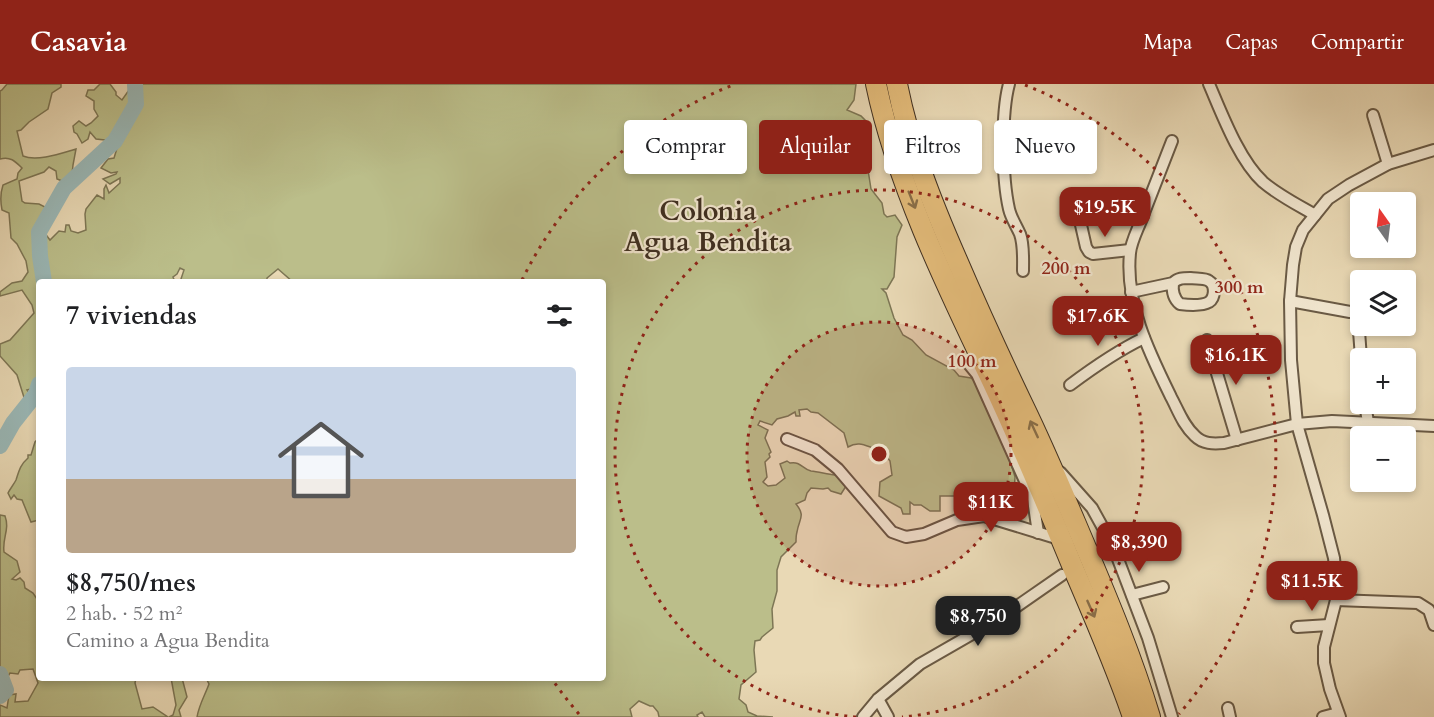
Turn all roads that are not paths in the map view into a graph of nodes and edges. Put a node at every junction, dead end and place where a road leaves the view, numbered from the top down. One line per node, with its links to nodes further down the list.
1 (876, 84): 43 (highway, one-way to 43)
2 (897, 84): 27 (highway, one-way to 2)
3 (1009, 84): 12 (street)
4 (1209, 84): 9 (street)
5 (1372, 115): 8 (street)
6 (1172, 141): 11 (street)
7 (1434, 150): 8 (street)
8 (1388, 164): 9 (street)
9 (1315, 215): 15 (street)
10 (1081, 225): 11 (street)
11 (1130, 250): 14 (street)
12 (1023, 271)
13 (1173, 283): 14 (street)
14 (1131, 292): 17 (street)
15 (1290, 301): 16 (street); 23 (street)
16 (1350, 312)
17 (1144, 338): 20 (street); 26 (street)
18 (1207, 340): 26 (street)
19 (968, 363): 28 (street)
20 (1070, 385)
21 (1367, 414): 22 (street)
22 (1368, 422): 23 (street); 24 (street)
23 (1296, 424): 26 (street); 35 (street)
24 (1434, 426)
25 (788, 440): 28 (street)
26 (1236, 440)
27 (1049, 460): 30 (street); 44 (highway)
28 (1038, 533): 29 (street)
29 (1056, 538)
30 (1113, 546): 31 (street); 34 (street)
31 (1094, 551)
32 (1062, 576): 39 (street)
33 (1162, 587): 34 (street)
34 (1132, 595): 45 (street)
35 (1336, 600): 36 (street); 37 (street)
36 (1434, 623)
37 (1329, 625): 38 (street); 40 (street)
38 (1298, 627)
39 (878, 699): 41 (street); 42 (street)
40 (1339, 715): 46 (street)
41 (863, 717)
42 (888, 717)
43 (1133, 717)
44 (1150, 717)
45 (1172, 717)
46 (1323, 717)

